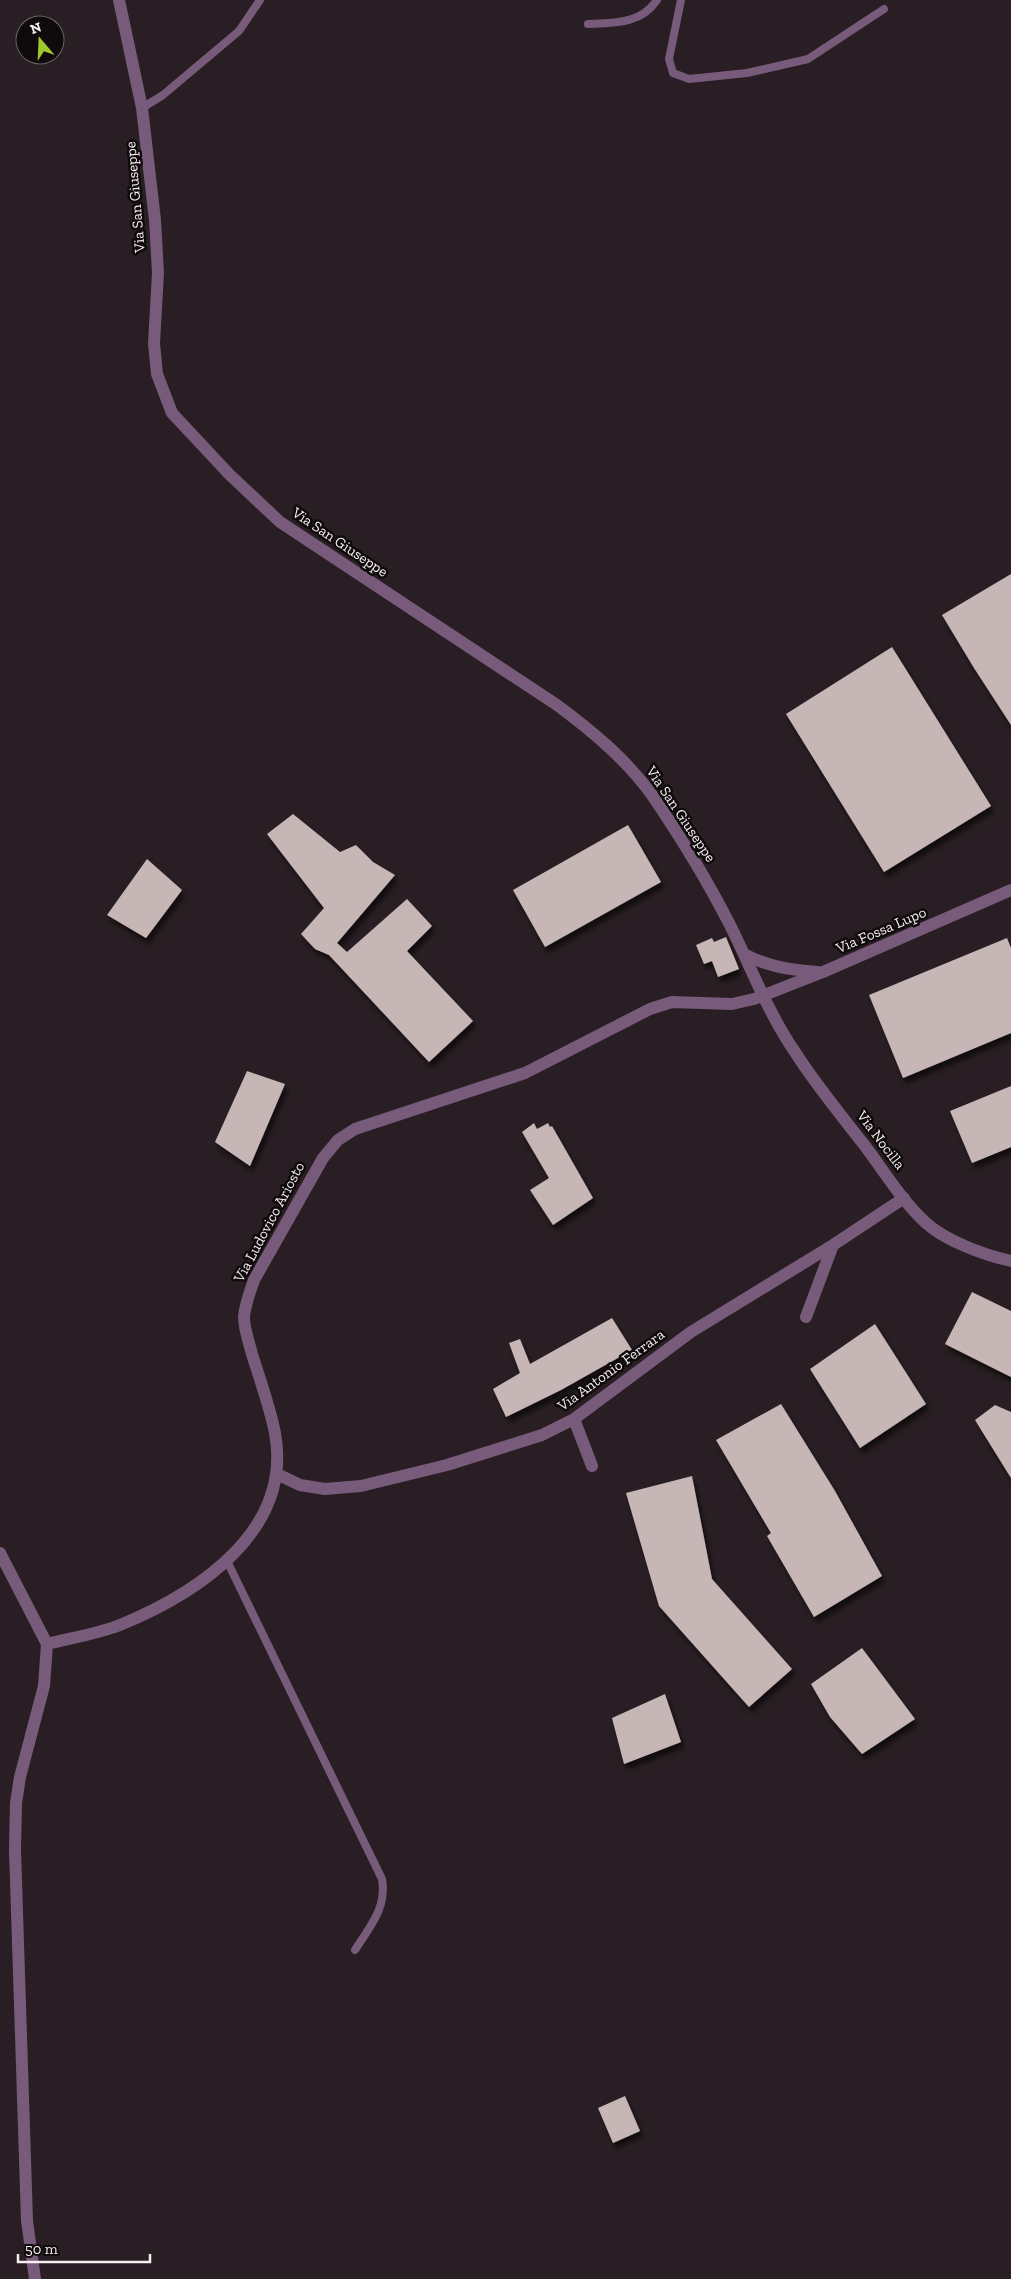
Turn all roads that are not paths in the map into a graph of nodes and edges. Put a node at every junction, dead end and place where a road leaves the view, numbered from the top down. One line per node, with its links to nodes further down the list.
1 (119, 0): 7 (street, Via San Giuseppe)
2 (260, 0): 7 (lane)
3 (658, 0): 6 (lane)
4 (681, 0): 5 (lane)
5 (884, 9)
6 (588, 24)
7 (142, 108): 9 (street, Via San Giuseppe)
8 (1011, 890): 10 (street, Via Fossa Lupo)
9 (744, 954): 10 (street); 11 (street, Via San Giuseppe)
10 (823, 972): 11 (street, Via Fossa Lupo)
11 (763, 996): 12 (street, Via Nocilla); 18 (street, Via Ludovico Ariosto)
12 (904, 1198): 13 (street, Via Antonio Ferrara); 14 (street, Via Nocilla)
13 (833, 1245): 15 (street); 16 (street, Via Antonio Ferrara)
14 (1011, 1260)
15 (806, 1317)
16 (574, 1419): 17 (street); 18 (street, Via Antonio Ferrara)
17 (592, 1466)
18 (277, 1474): 20 (street, Via Ludovico Ariosto)
19 (0, 1553): 21 (street)
20 (227, 1562): 21 (street, Via Ludovico Ariosto); 22 (lane)
21 (47, 1644): 23 (street)
22 (355, 1950)
23 (35, 2279)

